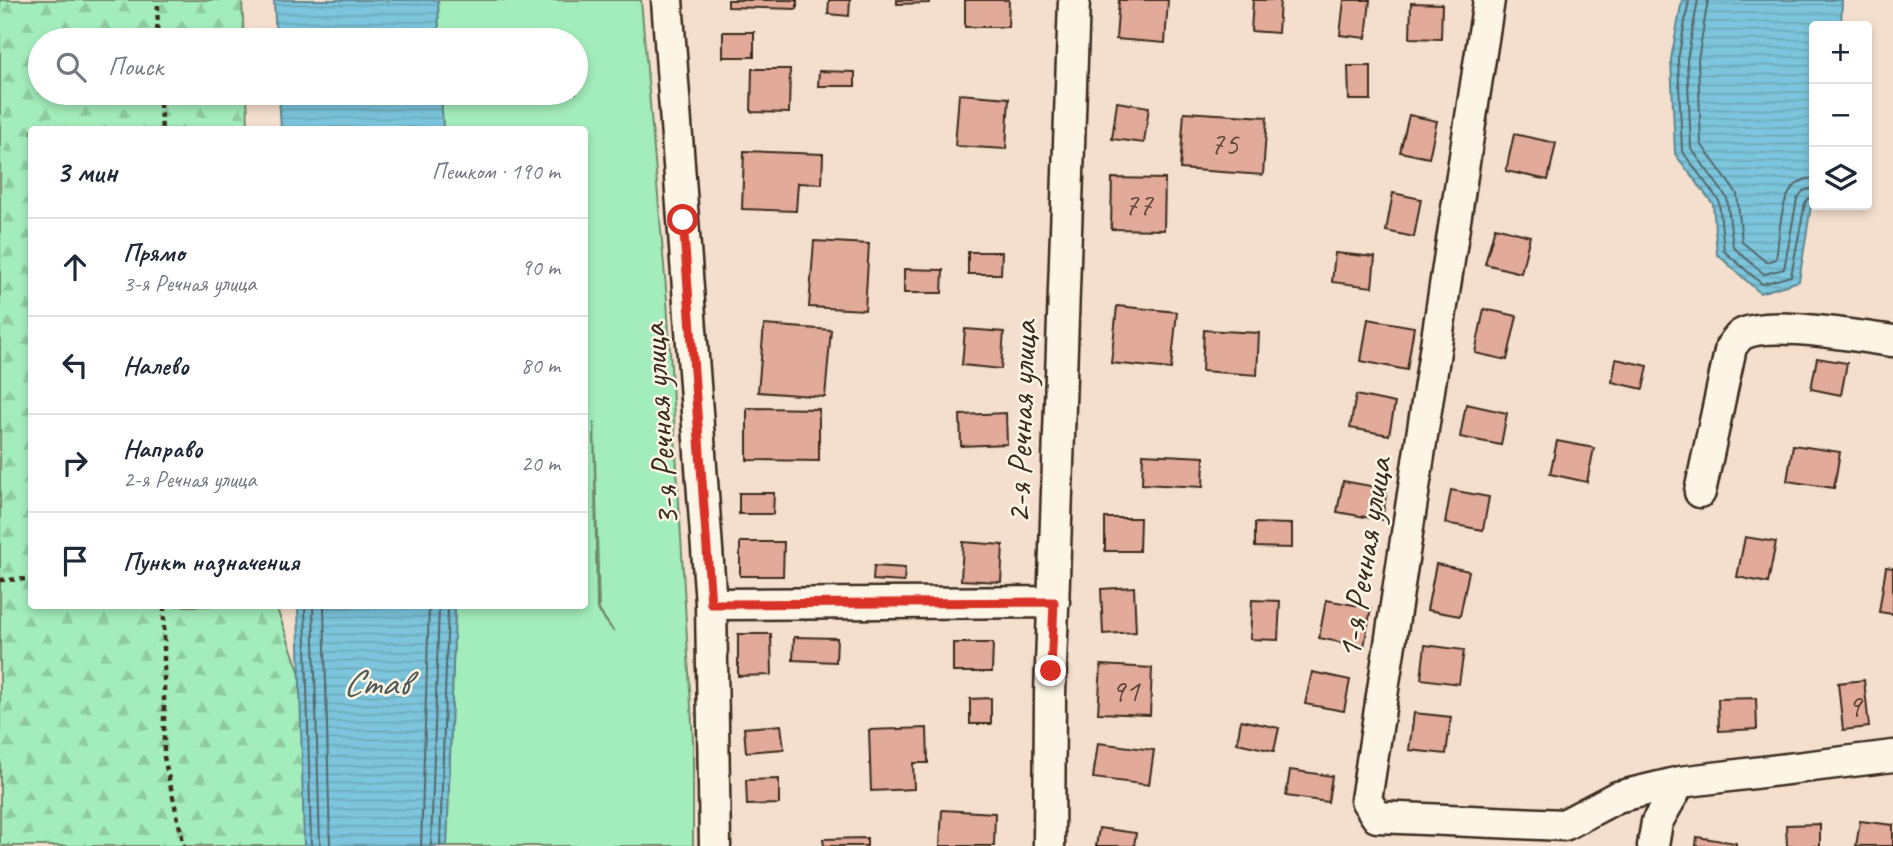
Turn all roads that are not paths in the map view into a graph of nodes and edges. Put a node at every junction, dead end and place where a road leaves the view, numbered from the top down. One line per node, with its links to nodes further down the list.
1 (667, 0): 7 (street, 3-я Речная улица)
2 (1074, 0): 6 (street, 2-я Речная улица)
3 (1489, 0): 9 (street, 1-я Речная улица)
4 (1893, 341): 5 (street)
5 (1700, 492)
6 (1054, 602): 7 (street); 11 (street, 2-я Речная улица)
7 (711, 604): 10 (street, 3-я Речная улица)
8 (1893, 756): 9 (street)
9 (1680, 782): 12 (street)
10 (715, 846)
11 (1049, 846)
12 (1653, 846)

